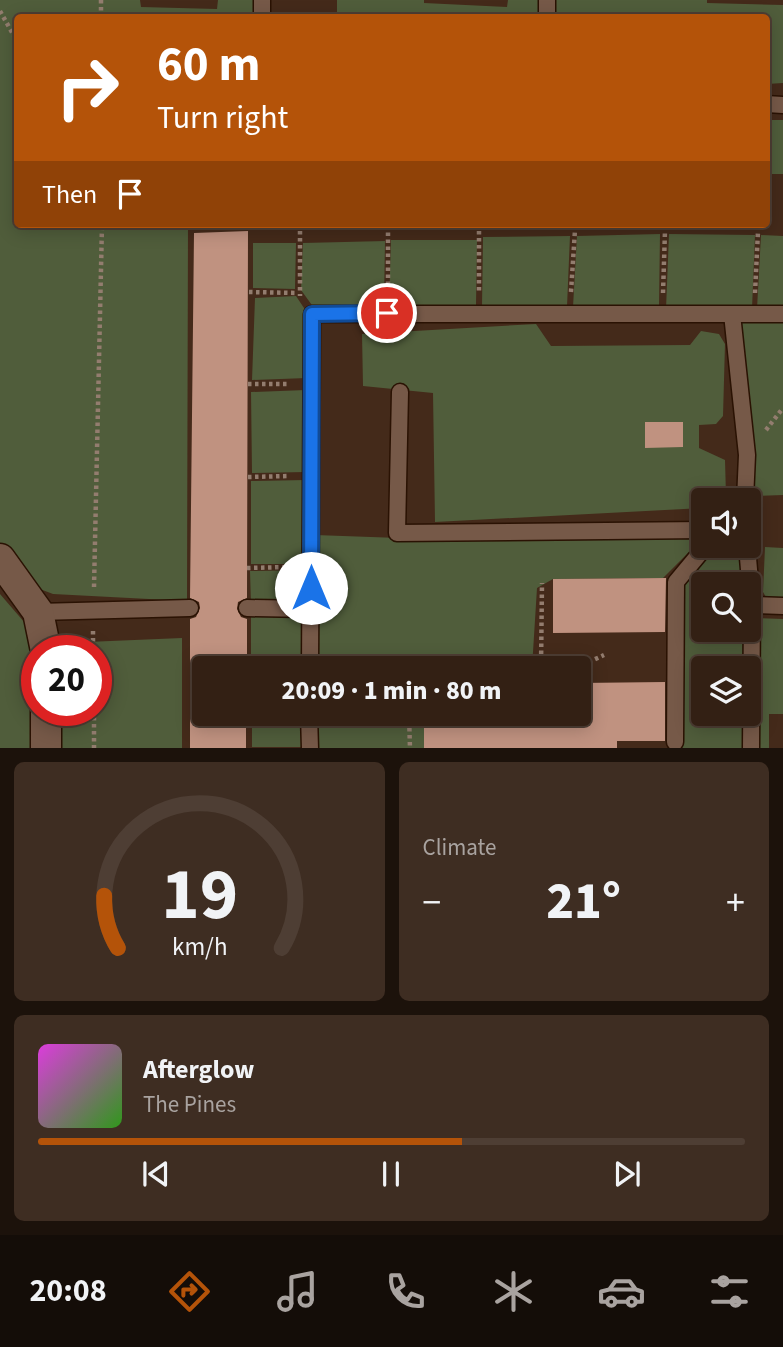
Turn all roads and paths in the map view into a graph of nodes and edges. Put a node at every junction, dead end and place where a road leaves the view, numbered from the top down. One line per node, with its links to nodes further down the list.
1 (0, 11): 2 (path)
2 (14, 36)
3 (102, 228): 34 (path)
4 (388, 230): 11 (path)
5 (575, 230): 13 (path)
6 (300, 231): 10 (path)
7 (479, 231): 12 (path)
8 (665, 231): 14 (path)
9 (758, 231): 16 (path)
10 (249, 292)
11 (387, 313): 12 (lane); 19 (lane)
12 (479, 313): 13 (lane)
13 (570, 313): 14 (lane)
14 (662, 314): 15 (lane)
15 (732, 314): 16 (lane); 23 (lane)
16 (753, 314): 17 (lane)
17 (783, 314)
18 (248, 384): 19 (path)
19 (312, 384): 21 (lane)
20 (400, 392): 24 (lane)
21 (311, 476): 22 (path); 27 (lane)
22 (248, 477)
23 (746, 488)
24 (691, 530)
25 (696, 558): 48 (lane)
26 (0, 559): 36 (street)
27 (311, 567): 28 (path); 35 (lane)
28 (247, 568)
29 (542, 583): 41 (path)
30 (761, 605): 31 (lane)
31 (783, 606)
32 (190, 608): 34 (lane)
33 (247, 608): 35 (lane)
34 (93, 609): 36 (lane); 38 (path)
35 (310, 609): 40 (lane)
36 (38, 612): 37 (street)
37 (43, 635)
38 (93, 635)
39 (752, 642): 53 (lane)
40 (310, 656)
41 (541, 656)
42 (604, 656): 43 (path)
43 (591, 662)
44 (46, 726): 49 (street)
45 (94, 726): 50 (path)
46 (309, 726): 51 (lane)
47 (409, 726): 52 (path)
48 (675, 742)
49 (46, 748)
50 (94, 748)
51 (310, 748)
52 (410, 748)
53 (751, 748)

